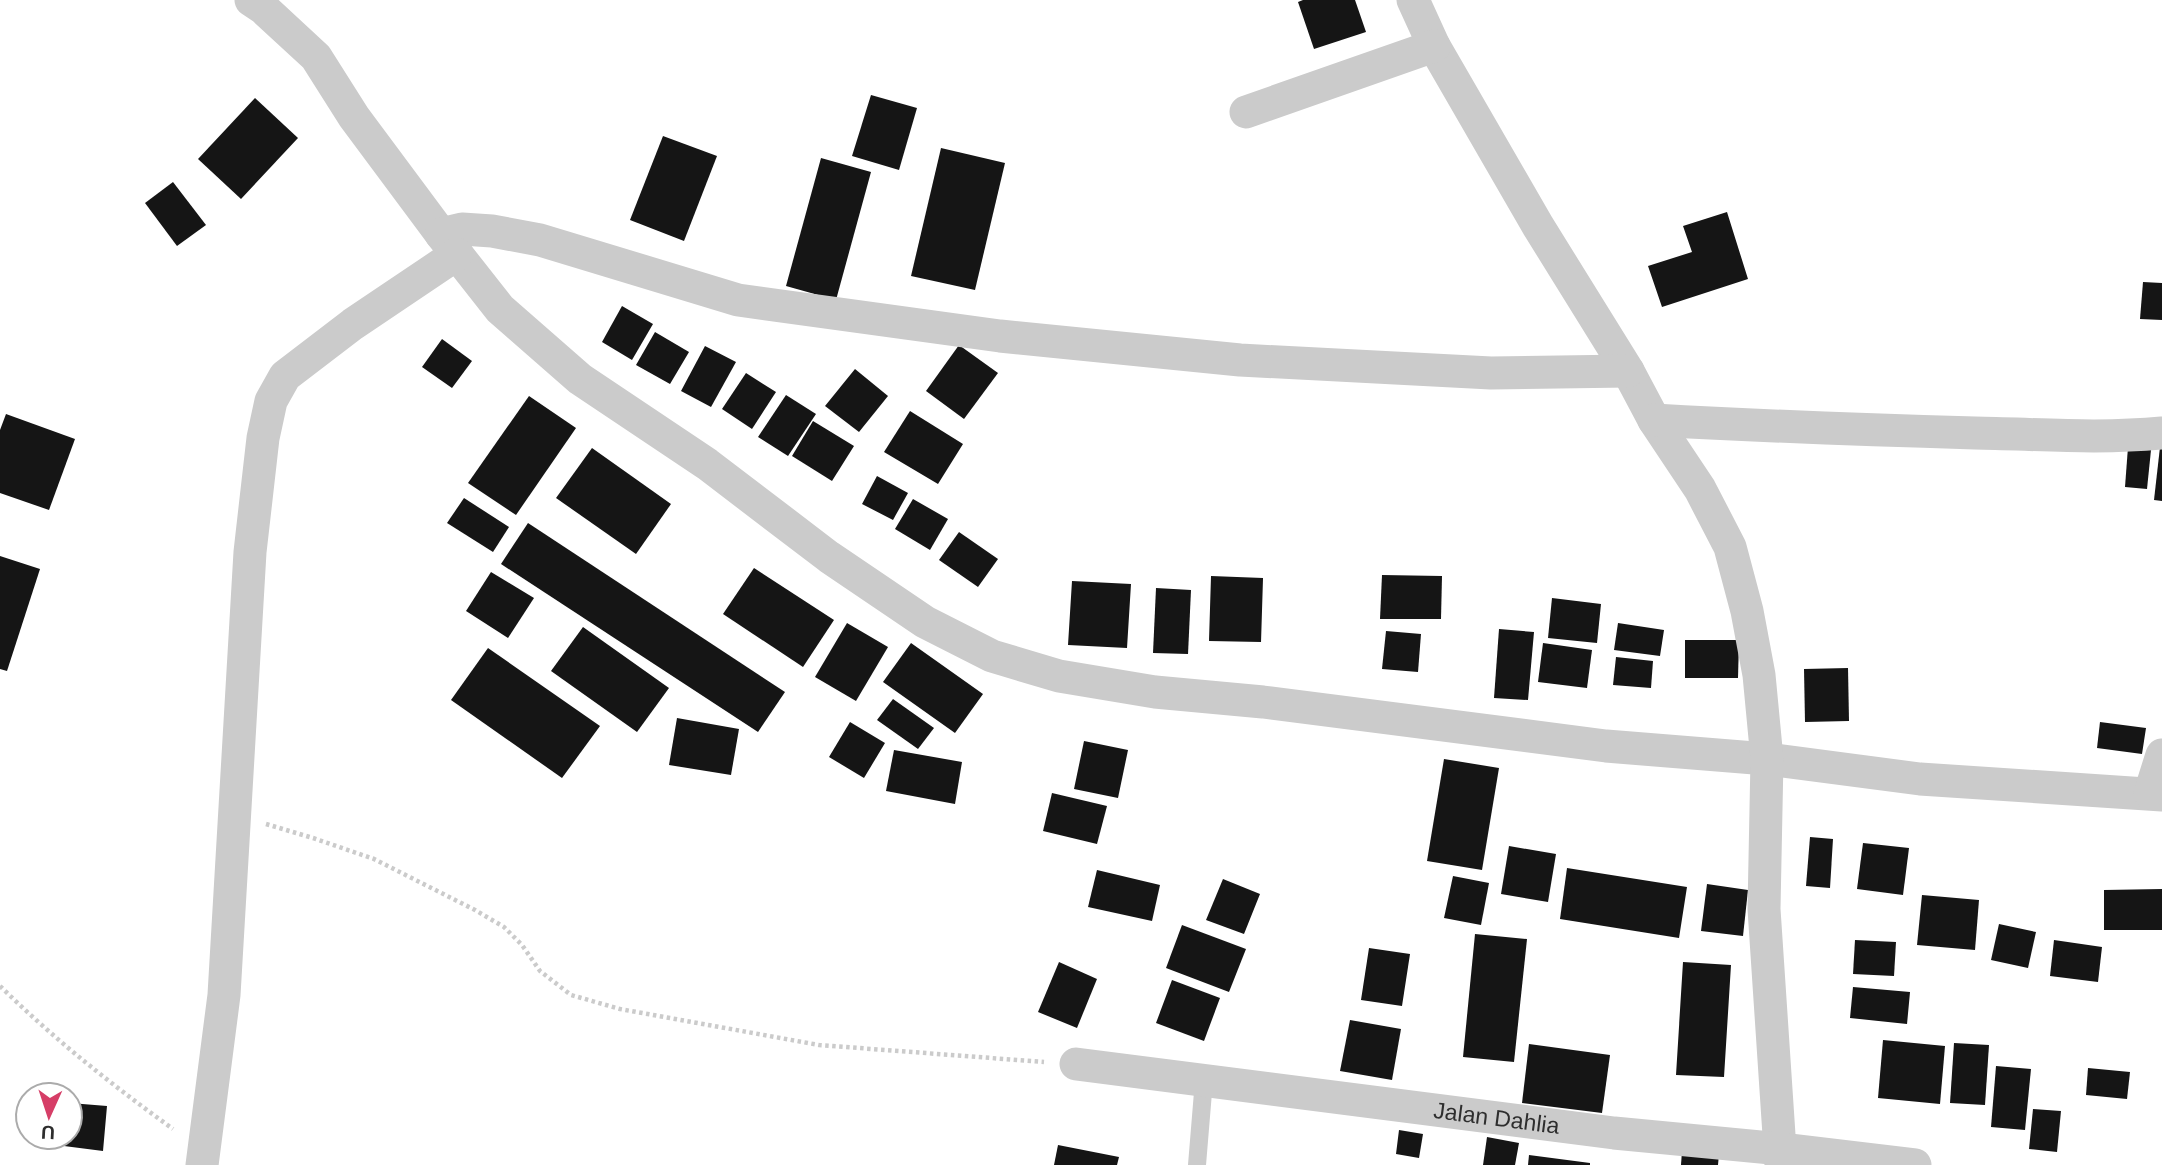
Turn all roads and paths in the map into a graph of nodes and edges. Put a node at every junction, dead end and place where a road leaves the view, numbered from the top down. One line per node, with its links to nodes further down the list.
1 (251, 0): 5 (street)
2 (1413, 0): 3 (street)
3 (1434, 46): 4 (street); 6 (street)
4 (1246, 112)
5 (449, 244): 6 (street); 10 (street); 12 (street)
6 (1628, 371): 7 (street)
7 (1654, 420): 8 (street); 10 (street)
8 (2162, 433)
9 (2162, 755): 11 (street)
10 (1767, 759): 11 (street); 16 (street)
11 (2156, 794)
12 (236, 815): 14 (path); 17 (street)
13 (0, 986): 17 (path)
14 (1076, 1065): 15 (street, Jalan Dahlia)
15 (1204, 1080): 16 (street, Jalan Dahlia); 18 (lane)
16 (1781, 1157): 19 (street, Jalan Dahlia)
17 (202, 1158)
18 (1197, 1165)
19 (1915, 1165)

